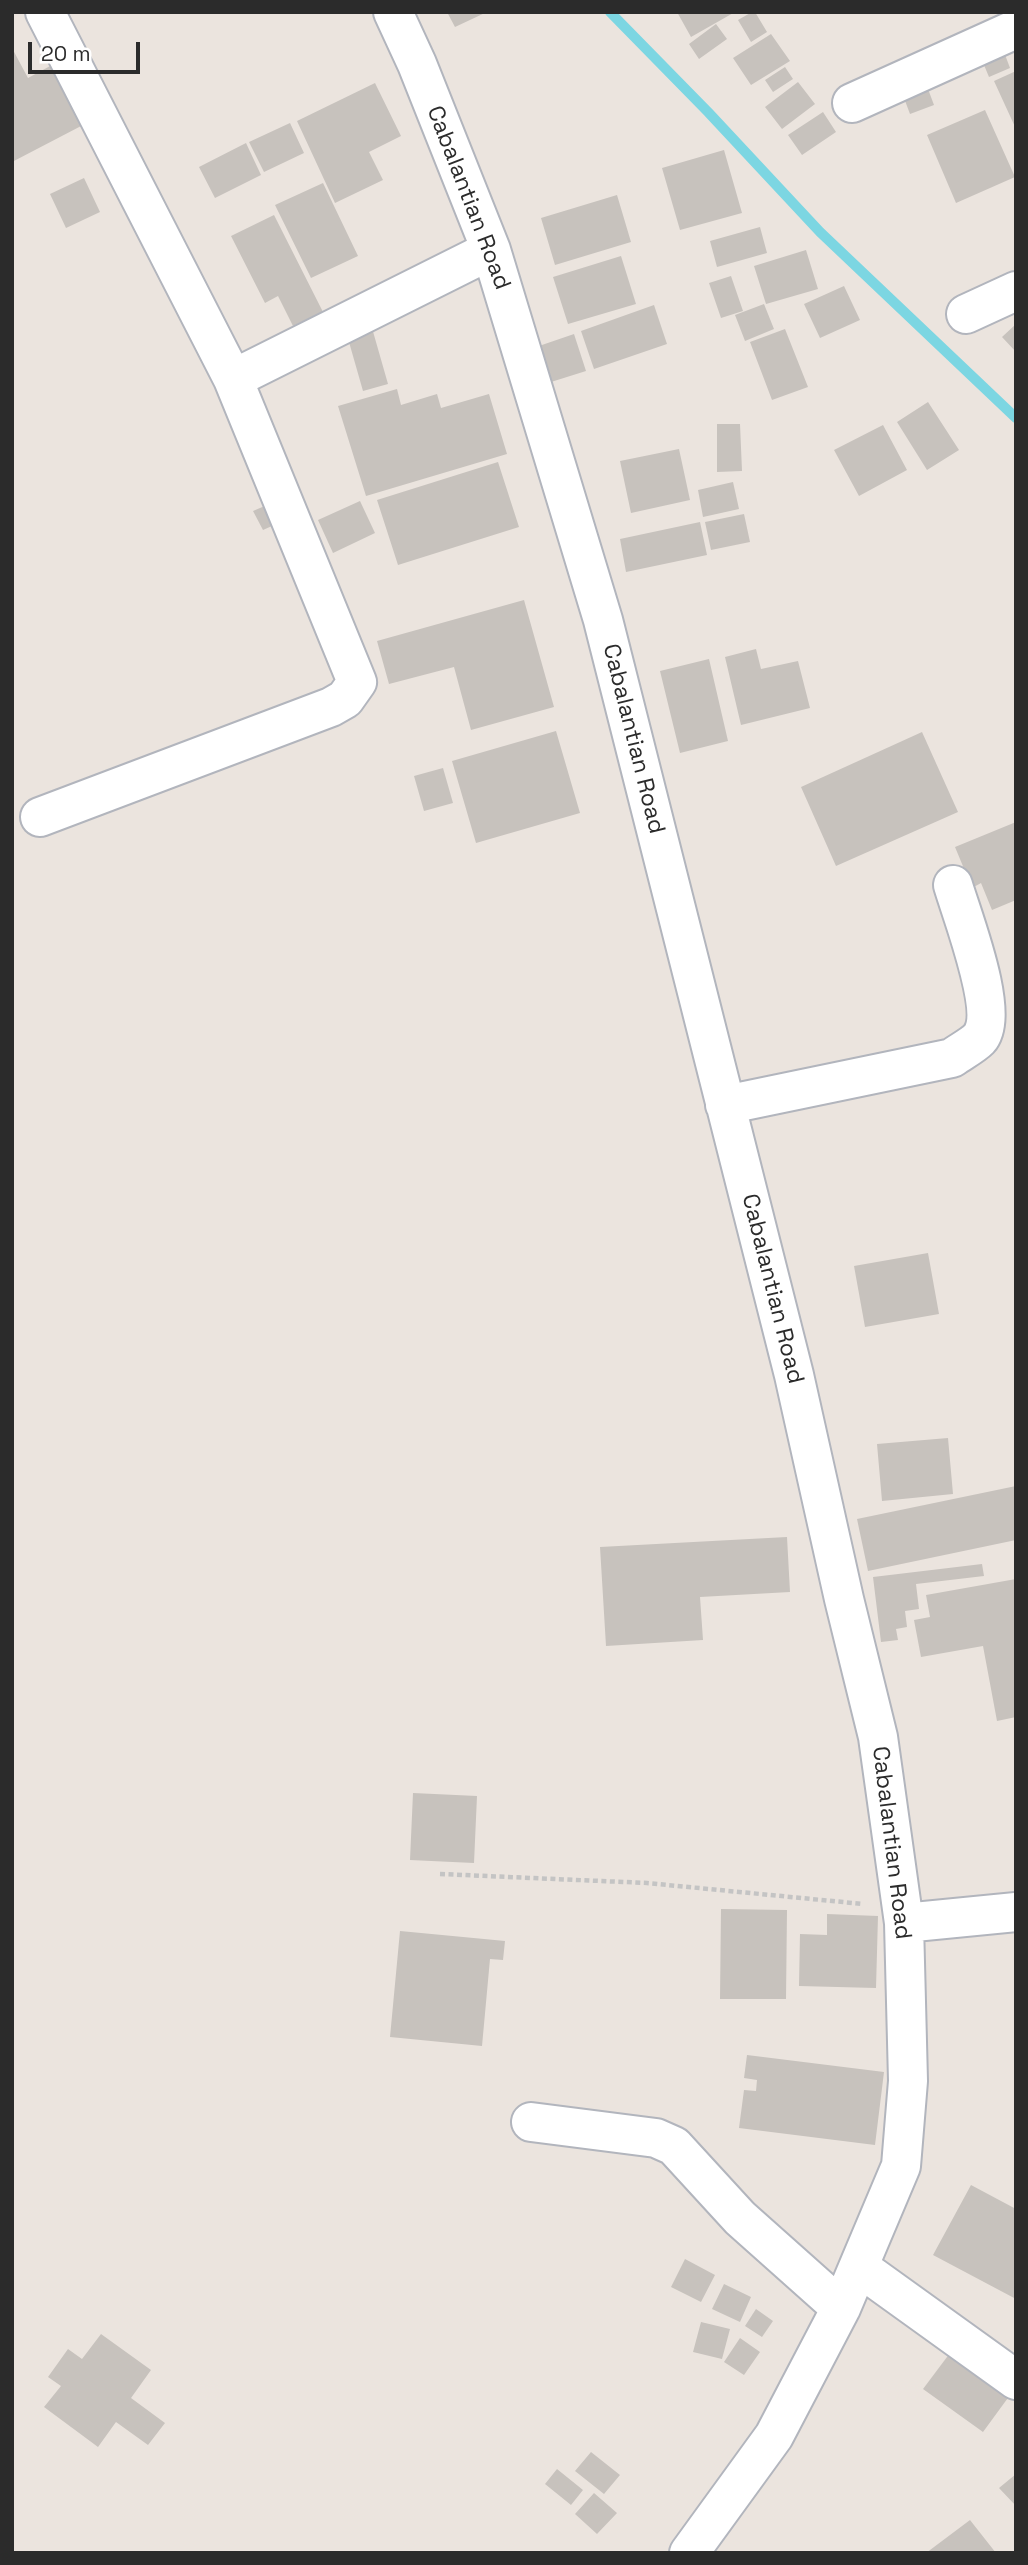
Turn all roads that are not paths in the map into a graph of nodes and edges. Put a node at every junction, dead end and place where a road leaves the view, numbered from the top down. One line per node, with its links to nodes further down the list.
1 (45, 12): 8 (street)
2 (393, 12): 5 (street, Cabalantian Road)
3 (1016, 29): 4 (street)
4 (852, 103)
5 (491, 250): 8 (street); 11 (street, Cabalantian Road)
6 (1016, 291): 7 (street)
7 (966, 314)
8 (233, 379): 9 (street)
9 (40, 817)
10 (953, 885): 11 (street)
11 (725, 1105): 13 (street, Cabalantian Road)
12 (1016, 1912): 13 (street)
13 (903, 1916): 15 (street, Cabalantian Road)
14 (531, 2122): 16 (street)
15 (859, 2267): 16 (street, Cabalantian Road); 17 (street)
16 (841, 2308): 18 (street, Cabalantian Road)
17 (1016, 2380)
18 (689, 2553)

